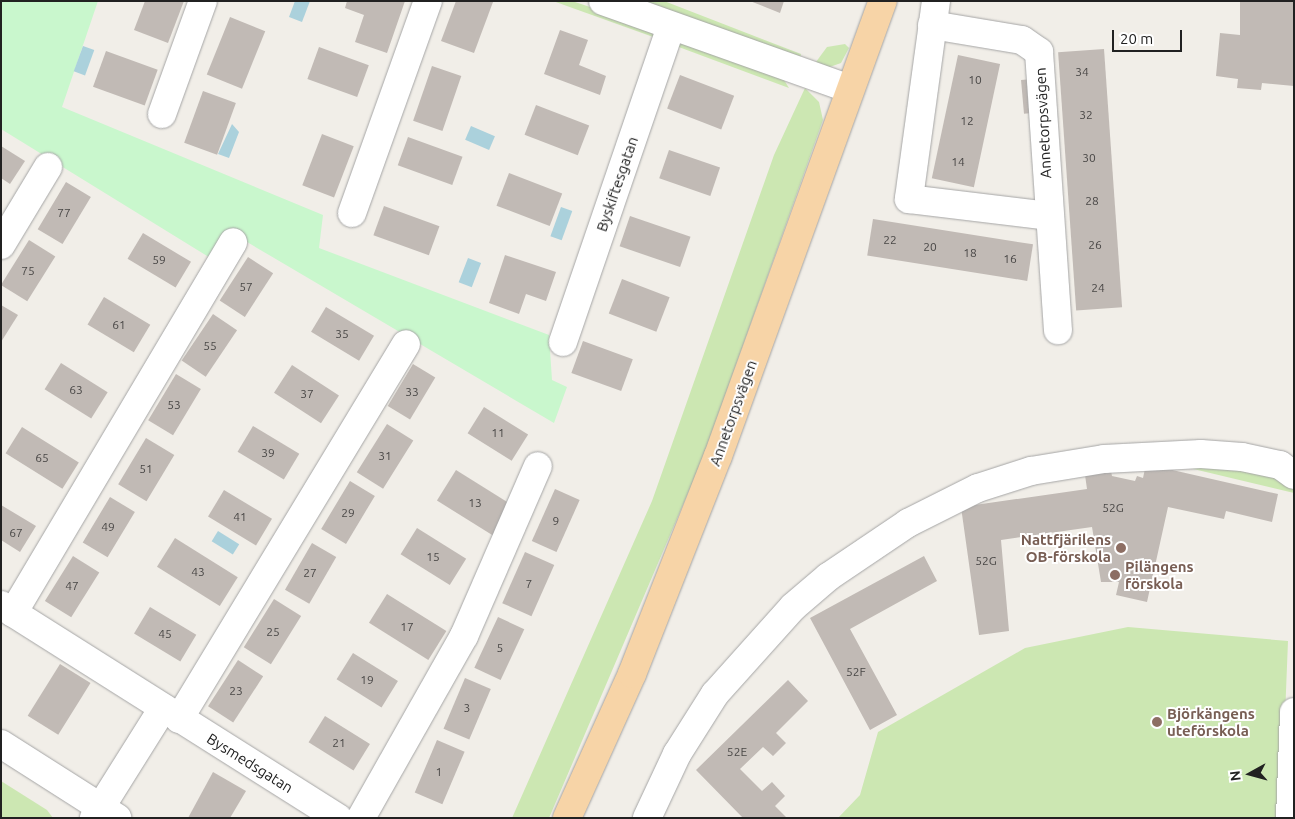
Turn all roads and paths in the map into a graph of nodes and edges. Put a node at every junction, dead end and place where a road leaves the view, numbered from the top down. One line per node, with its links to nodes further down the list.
1 (203, 1): 8 (street)
2 (428, 1): 10 (street)
3 (883, 1): 7 (main road, Annetorpsvägen)
4 (617, 3): 6 (street)
5 (934, 13): 11 (street, Annetorpsvägen); 11 (street, Annetorpsvägen)
6 (671, 26): 7 (street); 15 (street, Byskiftesgatan)
7 (850, 89): 26 (main road, Annetorpsvägen)
8 (162, 114)
9 (48, 167): 13 (street)
10 (352, 213)
11 (1049, 216): 14 (street, Annetorpsvägen)
12 (233, 242): 19 (street)
13 (1, 245)
14 (1058, 330)
15 (563, 342)
16 (406, 344): 21 (street)
17 (538, 466): 25 (street)
18 (1294, 475): 27 (street)
19 (7, 609): 21 (street, Bysmedsgatan)
20 (1294, 712): 28 (street)
21 (171, 713): 23 (street); 24 (street, Bysmedsgatan)
22 (1, 744): 23 (street)
23 (104, 814)
24 (338, 818)
25 (362, 818)
26 (567, 818)
27 (647, 818)
28 (1290, 818)

